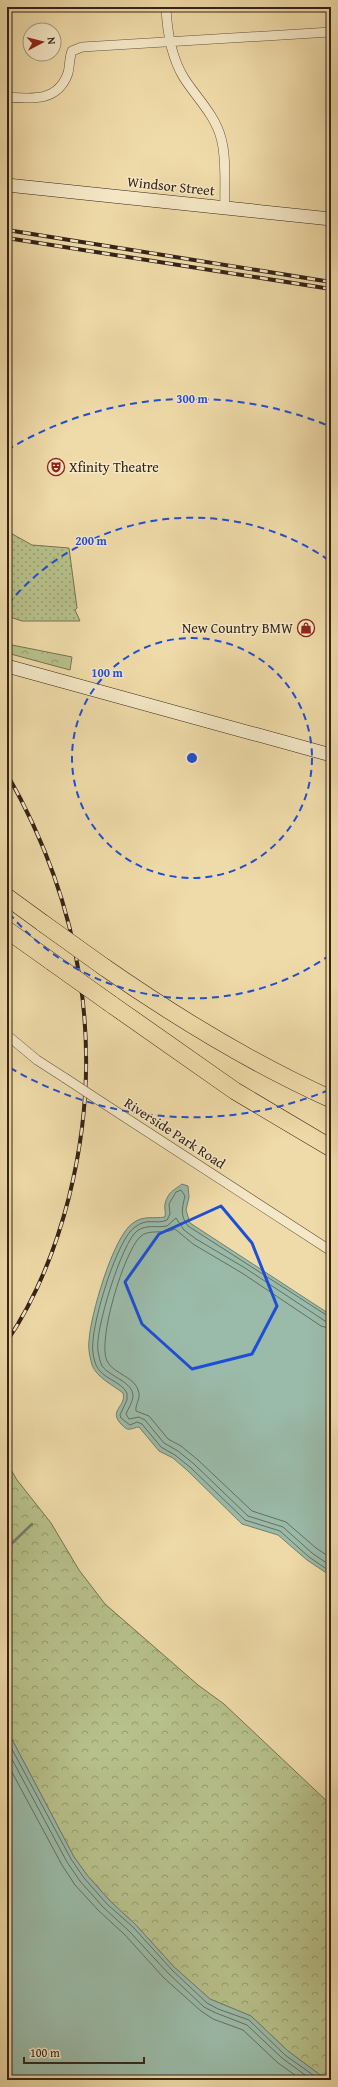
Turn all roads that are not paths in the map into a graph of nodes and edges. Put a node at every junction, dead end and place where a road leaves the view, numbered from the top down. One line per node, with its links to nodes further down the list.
1 (166, 7): 3 (street)
2 (331, 32): 3 (street)
3 (170, 42): 4 (street); 6 (street)
4 (7, 97)
5 (7, 185): 6 (main road, Windsor Street)
6 (225, 208): 7 (main road, Windsor Street)
7 (331, 219)
8 (7, 666): 9 (main road)
9 (331, 755)
10 (7, 897): 13 (highway, bridge)
11 (7, 930): 14 (highway, bridge)
12 (7, 1035): 15 (street, Riverside Park Road, bridge)
13 (331, 1099)
14 (331, 1148)
15 (331, 1251)

